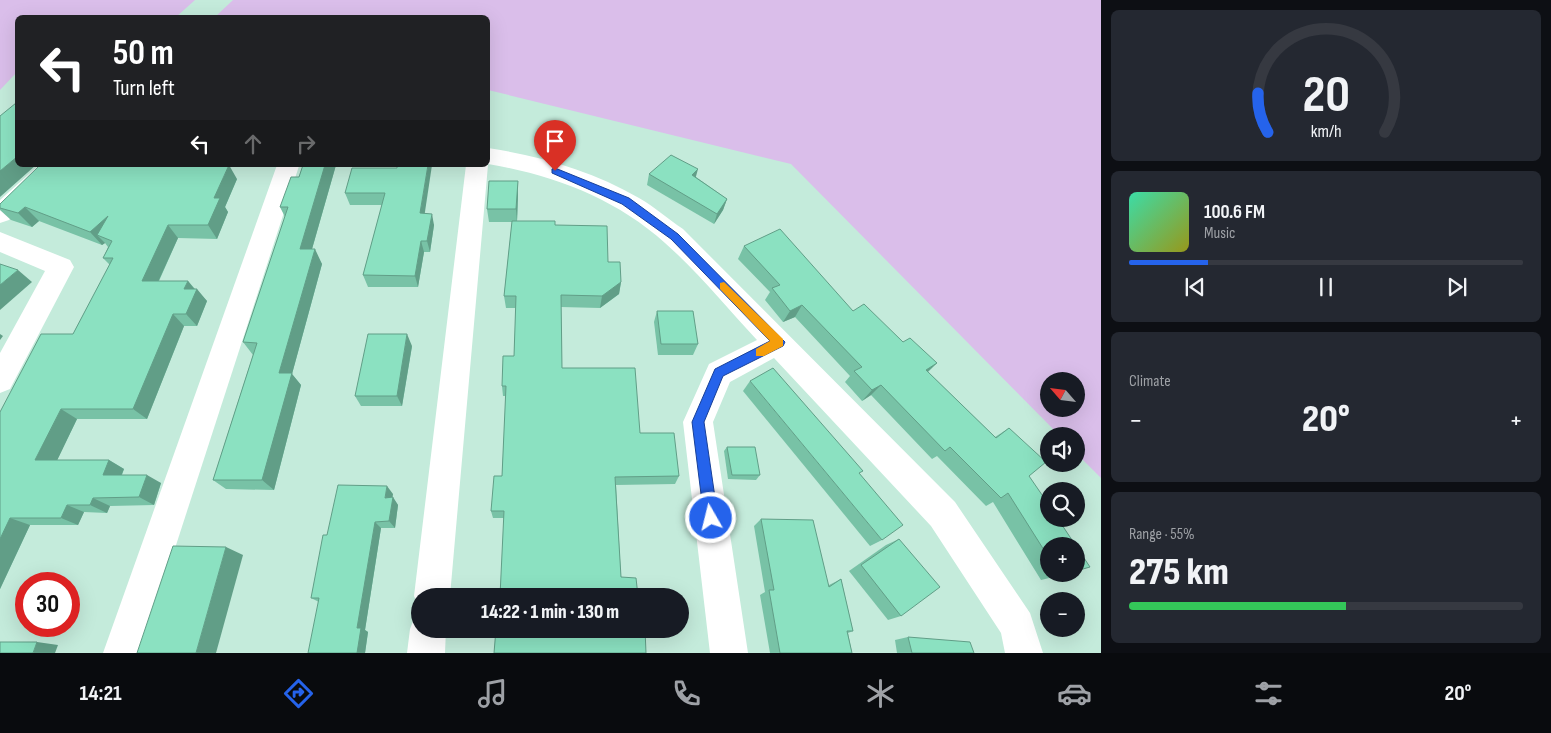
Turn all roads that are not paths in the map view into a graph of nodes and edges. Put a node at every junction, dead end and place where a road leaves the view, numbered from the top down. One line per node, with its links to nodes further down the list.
1 (490, 156): 7 (street)
2 (51, 167): 5 (street)
3 (288, 167): 11 (street)
4 (477, 167): 9 (street)
5 (0, 214)
6 (0, 242): 8 (street)
7 (779, 342): 13 (street); 14 (street)
8 (0, 380)
9 (433, 588)
10 (427, 638): 12 (street)
11 (122, 653)
12 (426, 653)
13 (729, 653)
14 (1024, 653)

